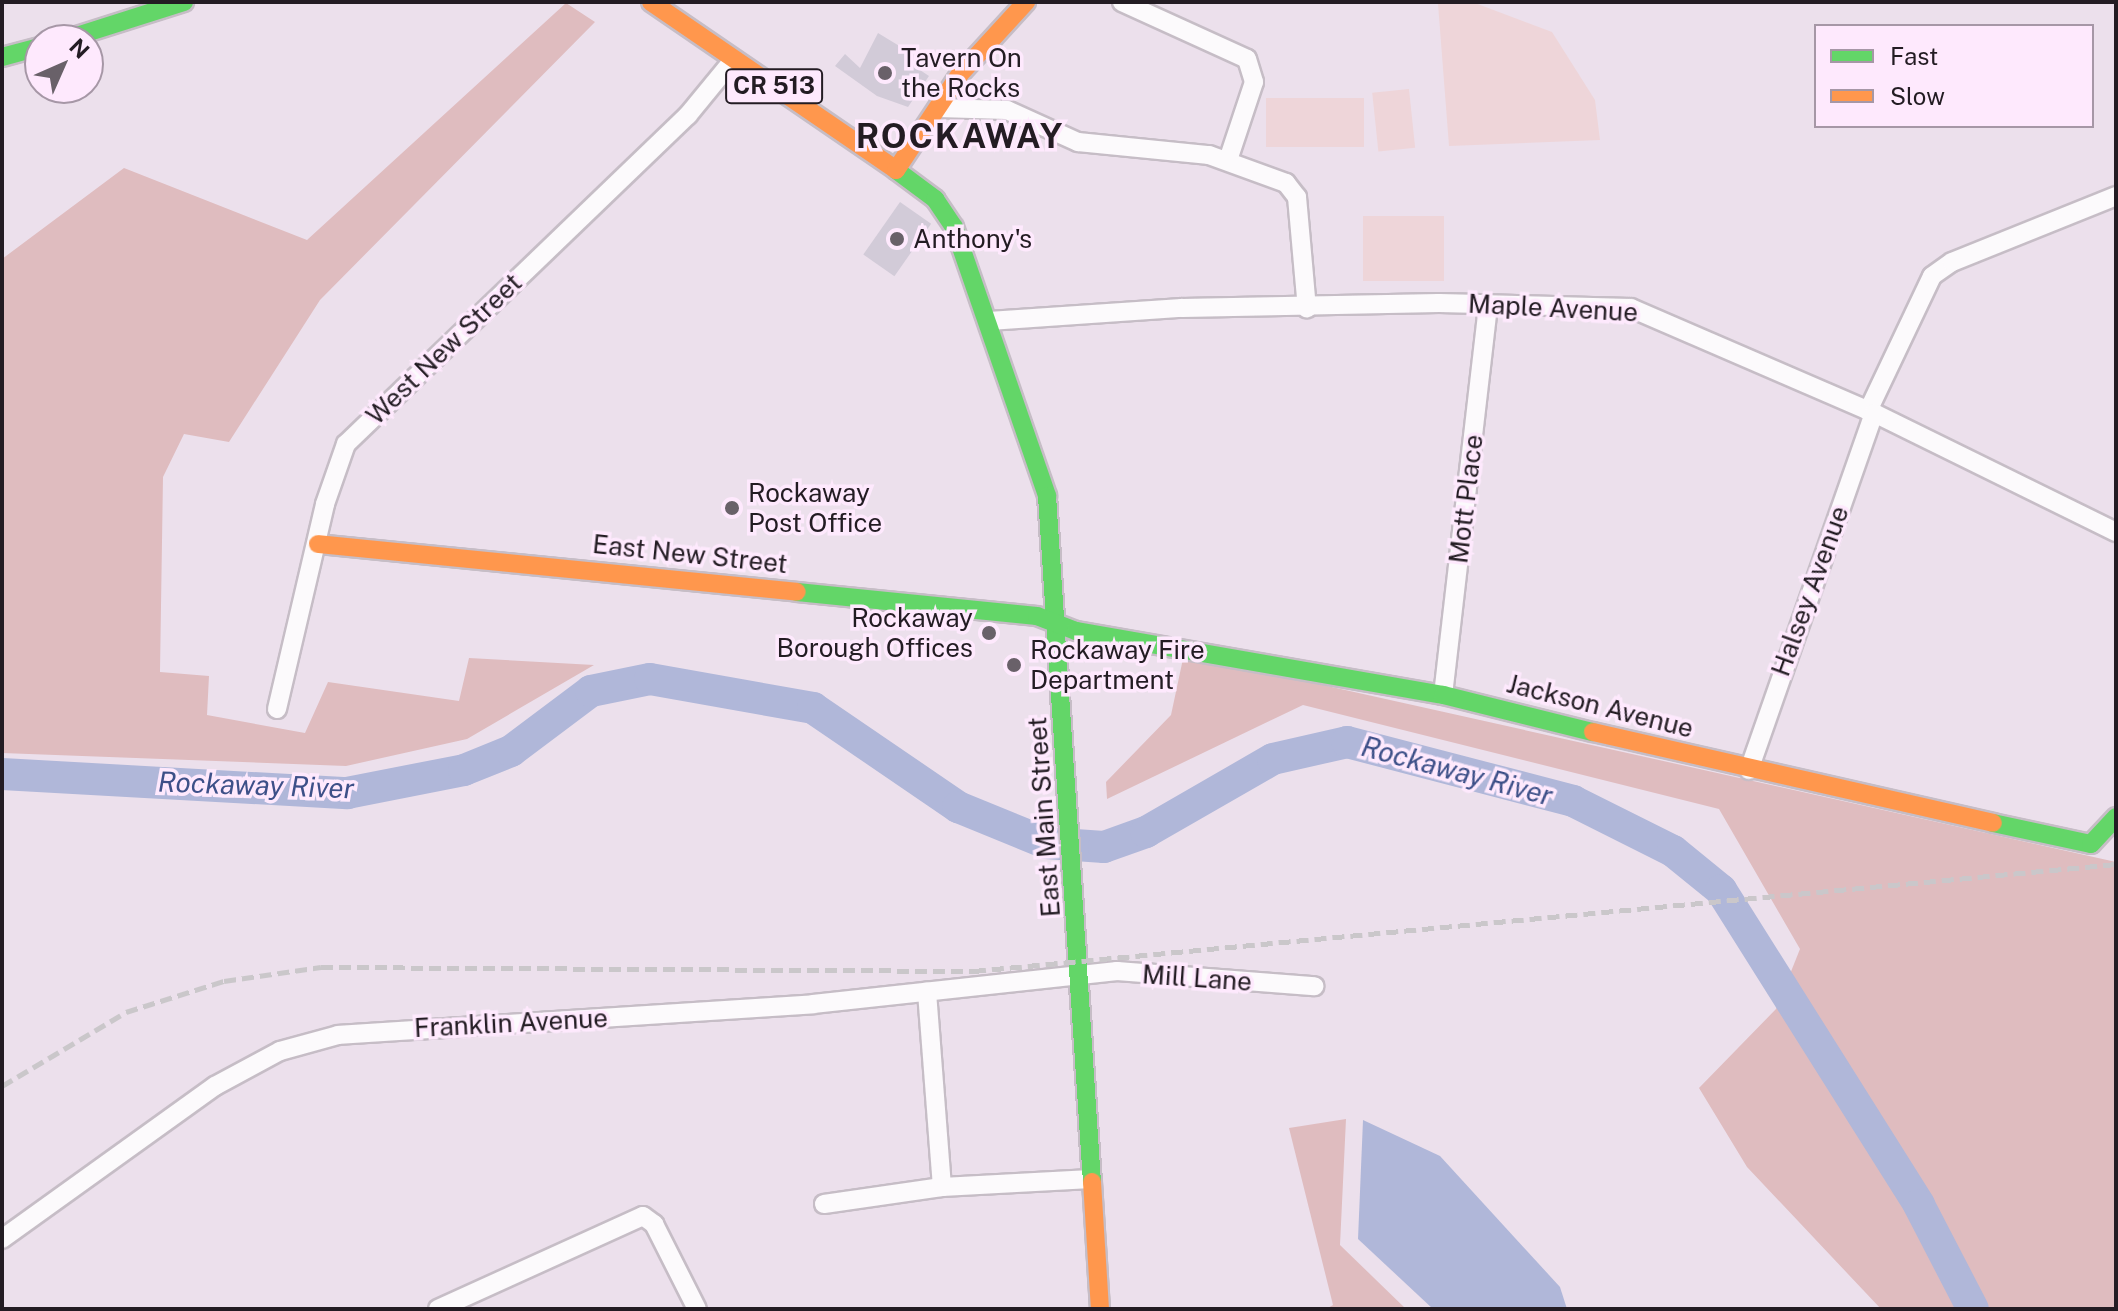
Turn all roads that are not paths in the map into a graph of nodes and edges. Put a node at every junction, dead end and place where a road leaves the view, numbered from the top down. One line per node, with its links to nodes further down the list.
1 (184, 2): 5 (street)
2 (651, 2): 8 (street, CR 513)
3 (1026, 2): 9 (street)
4 (1122, 2): 10 (street)
5 (104, 27)
6 (24, 51): 7 (street)
7 (2, 57)
8 (734, 59): 11 (street, CR 513); 18 (street, West New Street)
9 (938, 108): 10 (street); 11 (street)
10 (1228, 160): 14 (street)
11 (896, 170): 15 (street, East Main Street)
12 (2116, 196): 16 (street, Halsey Avenue)
13 (1488, 304): 14 (street, Maple Avenue); 16 (street, Maple Avenue); 20 (street, Mott Place)
14 (1307, 309): 15 (street, Maple Avenue)
15 (989, 321): 19 (street, East Main Street)
16 (1871, 412): 17 (street, Maple Avenue); 22 (street, Halsey Avenue)
17 (2116, 532)
18 (318, 544): 19 (street, East New Street); 21 (street, West New Street)
19 (1057, 623): 20 (street, Jackson Avenue); 24 (street, East Main Street)
20 (1443, 695): 22 (street, Jackson Avenue)
21 (277, 709)
22 (1749, 770): 23 (street, Jackson Avenue)
23 (2116, 817)
24 (1080, 975): 25 (street, Mill Lane); 26 (street, Franklin Avenue); 27 (street, East Main Street)
25 (1314, 986)
26 (927, 992): 28 (street); 30 (street, Franklin Avenue)
27 (1091, 1179): 28 (street); 33 (street, East Main Street)
28 (942, 1187): 29 (street)
29 (824, 1204)
30 (2, 1239)
31 (438, 1309): 32 (street)
32 (697, 1309)
33 (1100, 1309)

